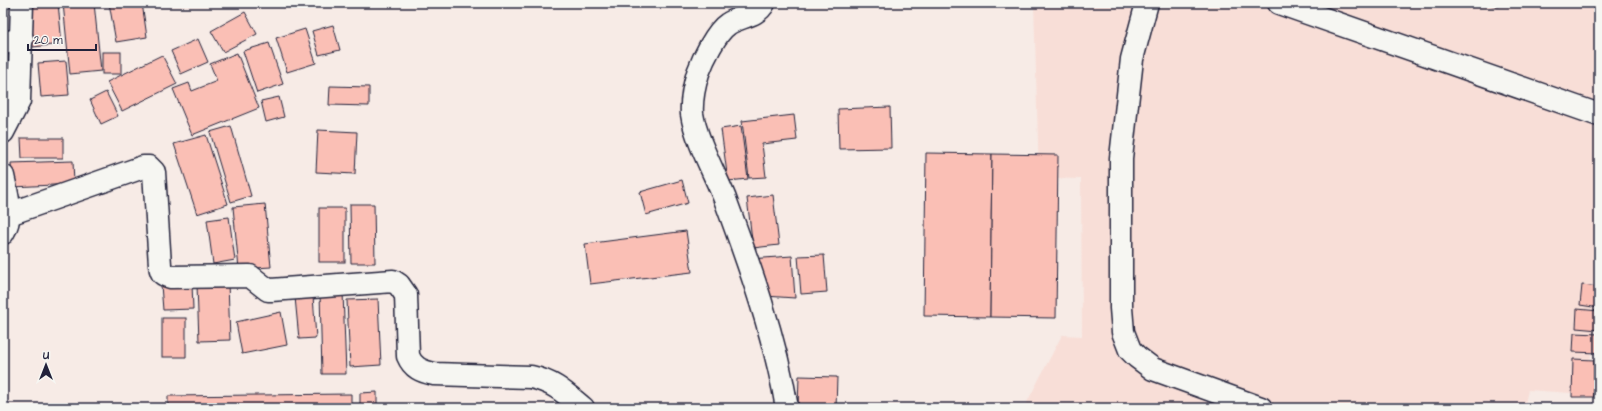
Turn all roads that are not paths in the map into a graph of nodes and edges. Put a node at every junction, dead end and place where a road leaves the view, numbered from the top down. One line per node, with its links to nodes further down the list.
1 (22, 3): 5 (street)
2 (764, 3): 11 (street)
3 (1147, 3): 12 (street)
4 (1279, 3): 6 (street)
5 (12, 41): 7 (street)
6 (1599, 115)
7 (3, 132)
8 (3, 176): 9 (street)
9 (6, 223): 10 (street)
10 (583, 408)
11 (787, 408)
12 (1261, 408)

